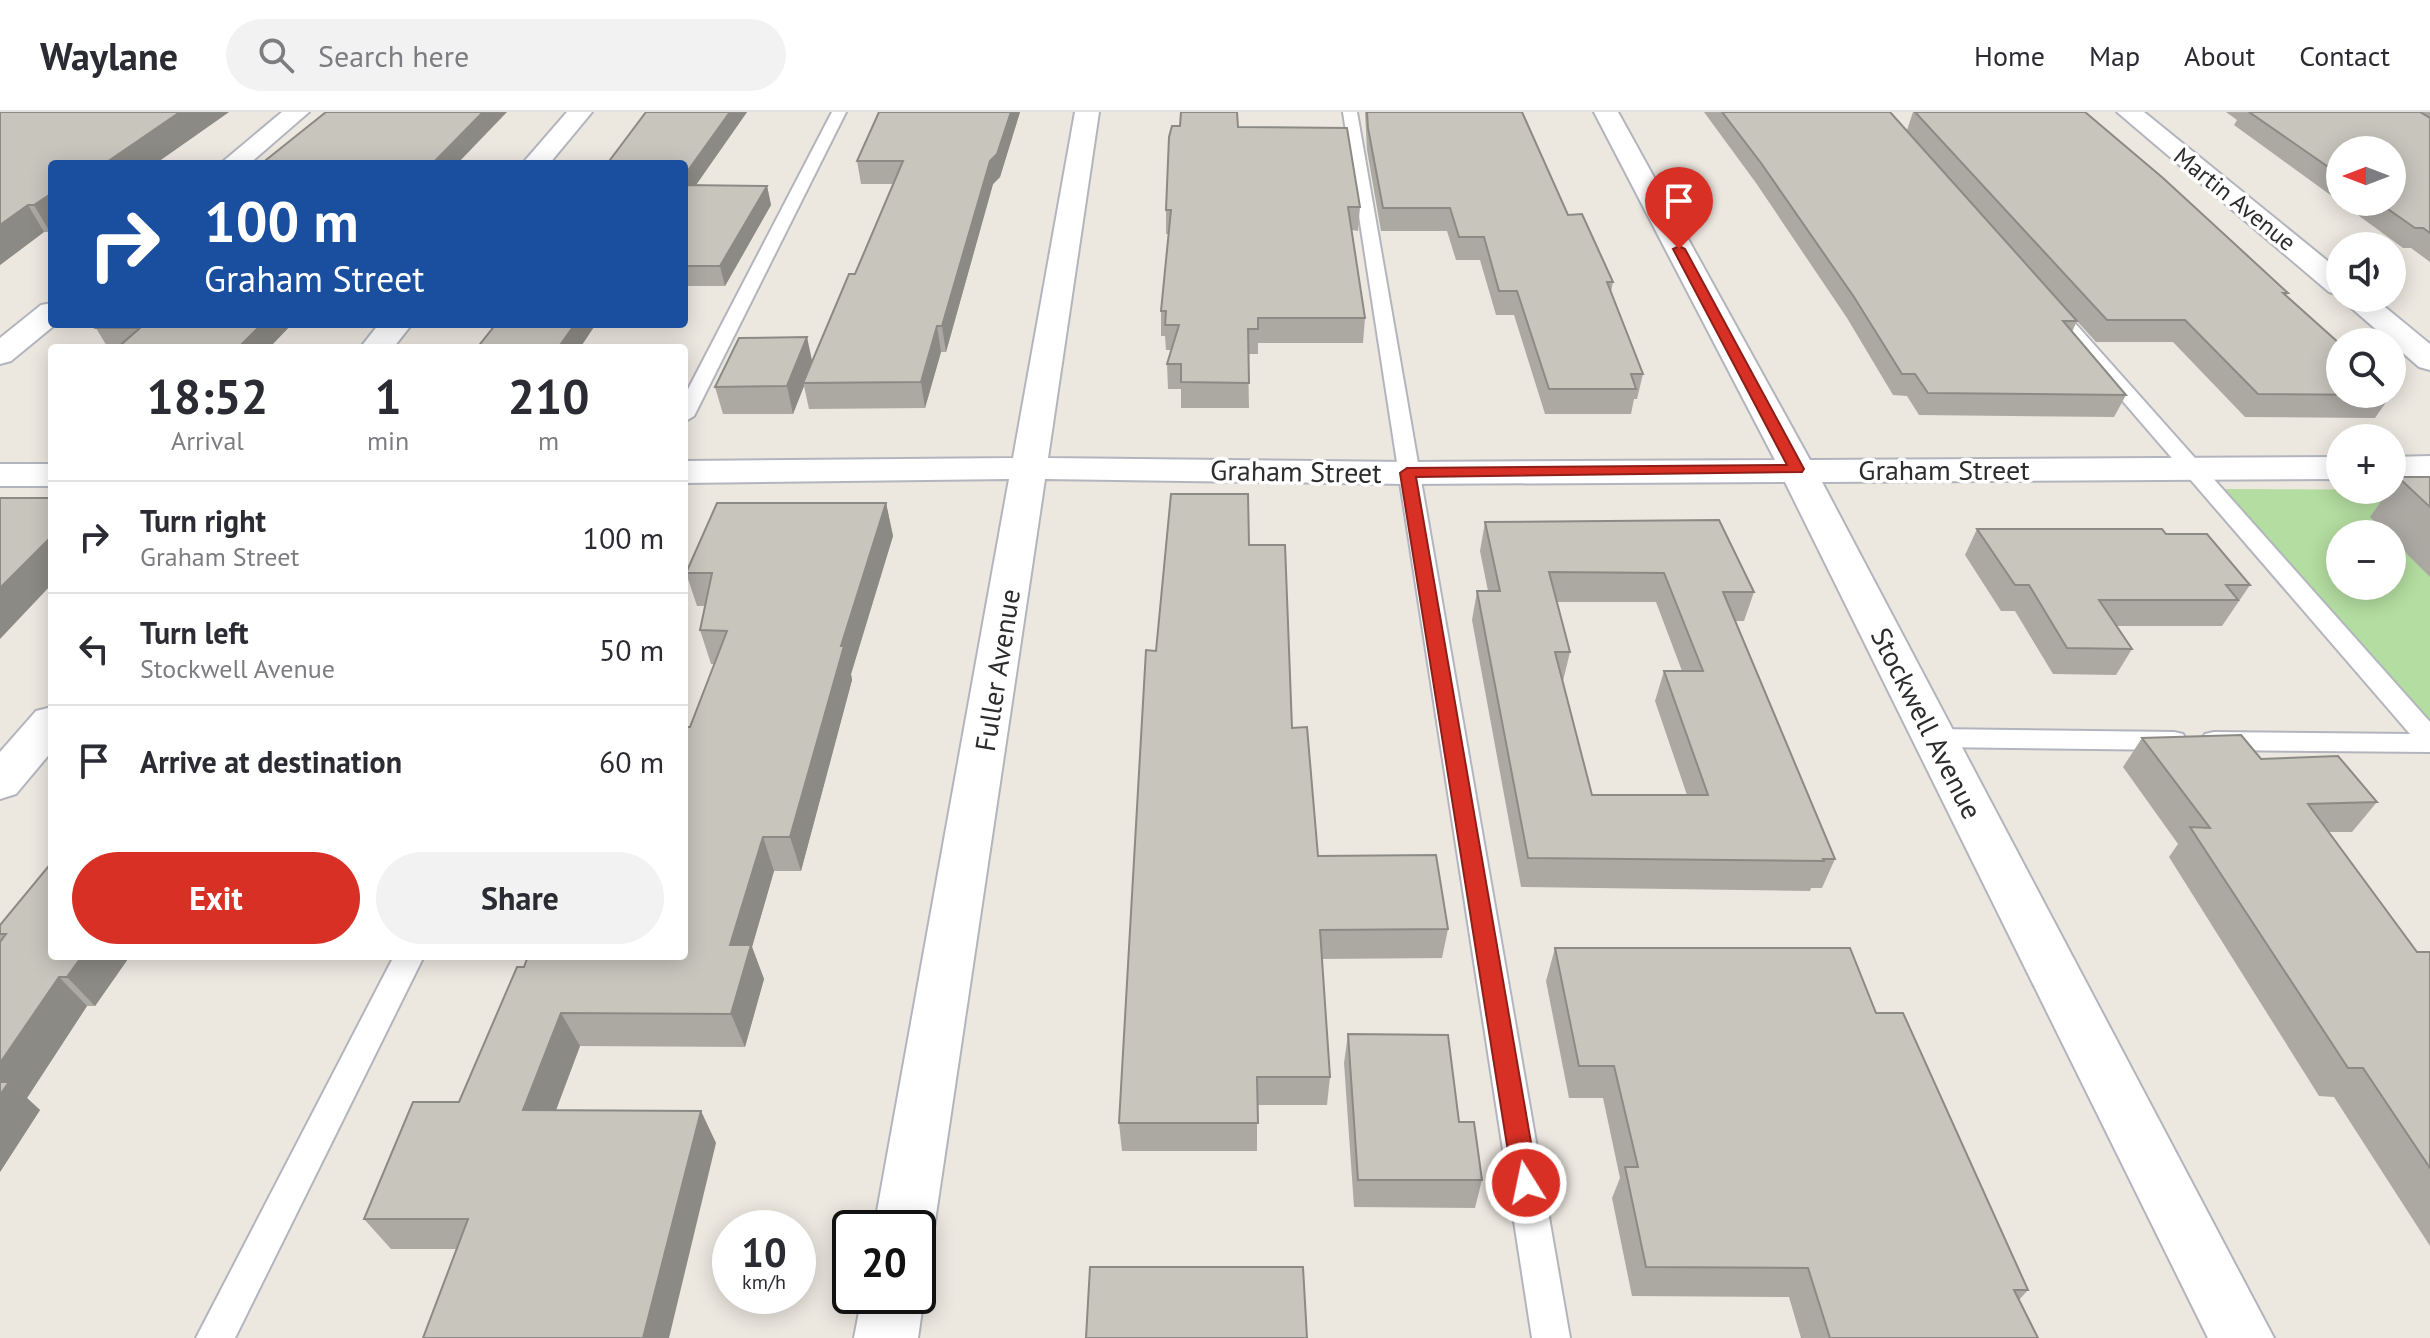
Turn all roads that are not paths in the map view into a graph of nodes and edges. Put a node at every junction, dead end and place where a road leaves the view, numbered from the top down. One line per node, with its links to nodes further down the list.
1 (297, 112): 8 (street)
2 (580, 112): 9 (street)
3 (839, 112): 18 (lane)
4 (1087, 112): 20 (street, Fuller Avenue)
5 (1350, 112): 26 (lane)
6 (1606, 112): 23 (street, Stockwell Avenue)
7 (2129, 112): 10 (street, Martin Avenue)
8 (238, 160)
9 (538, 160)
10 (2326, 274)
11 (2037, 291): 24 (lane)
12 (2372, 312): 17 (street)
13 (48, 315): 16 (street)
14 (393, 328): 15 (street)
15 (379, 344)
16 (0, 354)
17 (2430, 360)
18 (688, 408)
19 (2430, 467): 22 (street)
20 (1031, 468): 25 (street, Graham Street); 26 (street, Graham Street); 34 (street, Fuller Avenue)
21 (2326, 468): 24 (street, Graham Street)
22 (2406, 468)
23 (1797, 469): 24 (street, Graham Street); 26 (street, Graham Street); 30 (street, Stockwell Avenue)
24 (2194, 470): 31 (lane)
25 (688, 472)
26 (1407, 473): 38 (lane)
27 (0, 475): 28 (street)
28 (48, 475)
29 (48, 727): 32 (street)
30 (1934, 738): 31 (lane); 39 (street, Stockwell Avenue)
31 (2430, 741)
32 (0, 782)
33 (407, 960): 36 (lane)
34 (907, 1210)
35 (890, 1314): 37 (street)
36 (215, 1338)
37 (886, 1338)
38 (1551, 1338)
39 (2242, 1338)

